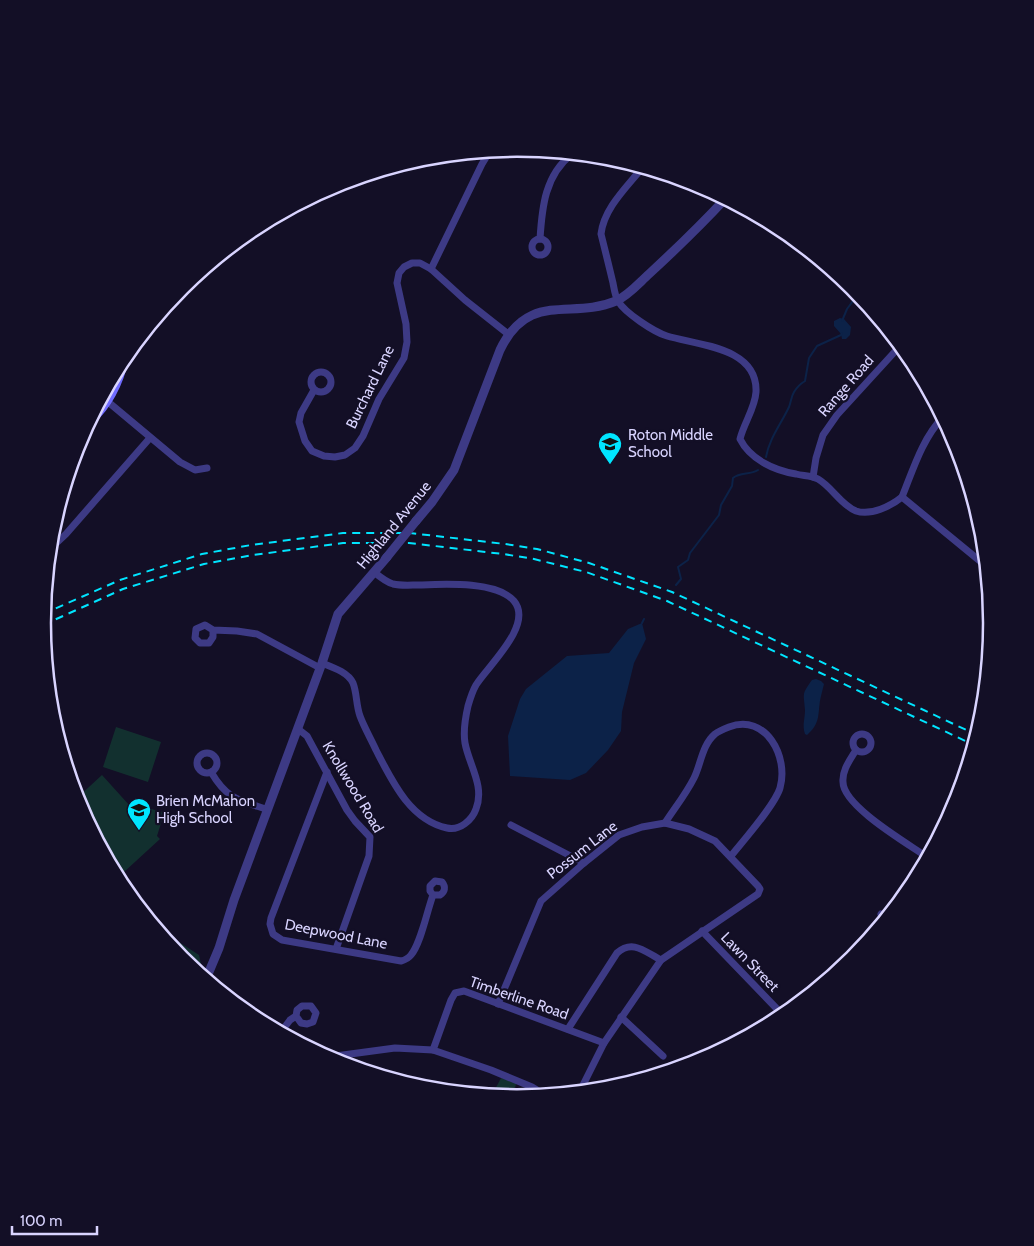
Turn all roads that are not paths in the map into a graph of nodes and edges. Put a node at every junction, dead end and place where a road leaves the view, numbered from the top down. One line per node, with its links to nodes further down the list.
1 (486, 158): 6 (street)
2 (567, 160): 5 (street)
3 (637, 173): 7 (street)
4 (720, 204): 7 (street, Highland Avenue)
5 (540, 239)
6 (430, 269): 8 (street); 10 (street, Burchard Lane)
7 (617, 300): 8 (street, Highland Avenue); 15 (street)
8 (508, 334): 19 (street, Highland Avenue, bridge)
9 (895, 351): 15 (street, Range Road)
10 (314, 390)
11 (107, 402): 13 (street)
12 (938, 424): 16 (street)
13 (149, 439): 14 (street); 17 (street)
14 (207, 468)
15 (813, 477): 16 (street)
16 (902, 497): 18 (street)
17 (58, 541)
18 (979, 560)
19 (374, 572): 21 (street, Highland Avenue); 21 (street)
20 (213, 630): 21 (street)
21 (321, 665): 22 (street, Highland Avenue)
22 (298, 729): 25 (street, Knollwood Road); 26 (street, Highland Avenue)
23 (856, 750): 29 (street)
24 (212, 772): 26 (street)
25 (327, 772): 34 (street, Knollwood Road); 34 (street, Deepwood Lane)
26 (266, 809): 36 (street, Highland Avenue)
27 (665, 824): 30 (street, Possum Lane); 30 (street); 31 (street, Possum Lane)
28 (511, 825): 31 (street)
29 (922, 853)
30 (731, 856): 33 (street, Possum Lane)
31 (584, 863): 37 (street, Possum Lane)
32 (433, 895): 34 (street, Deepwood Lane)
33 (702, 931): 35 (street); 38 (street, Lawn Street)
34 (336, 949)
35 (661, 960): 40 (street); 42 (street)
36 (209, 972)
37 (498, 1004): 42 (street, Timberline Road); 44 (street, Timberline Road)
38 (777, 1009)
39 (296, 1016): 41 (street)
40 (621, 1017): 43 (street); 46 (street)
41 (285, 1027)
42 (568, 1029): 43 (street, Timberline Road)
43 (604, 1043): 47 (street)
44 (433, 1050): 45 (street); 48 (street)
45 (344, 1055)
46 (663, 1056)
47 (583, 1084)
48 (533, 1088)

